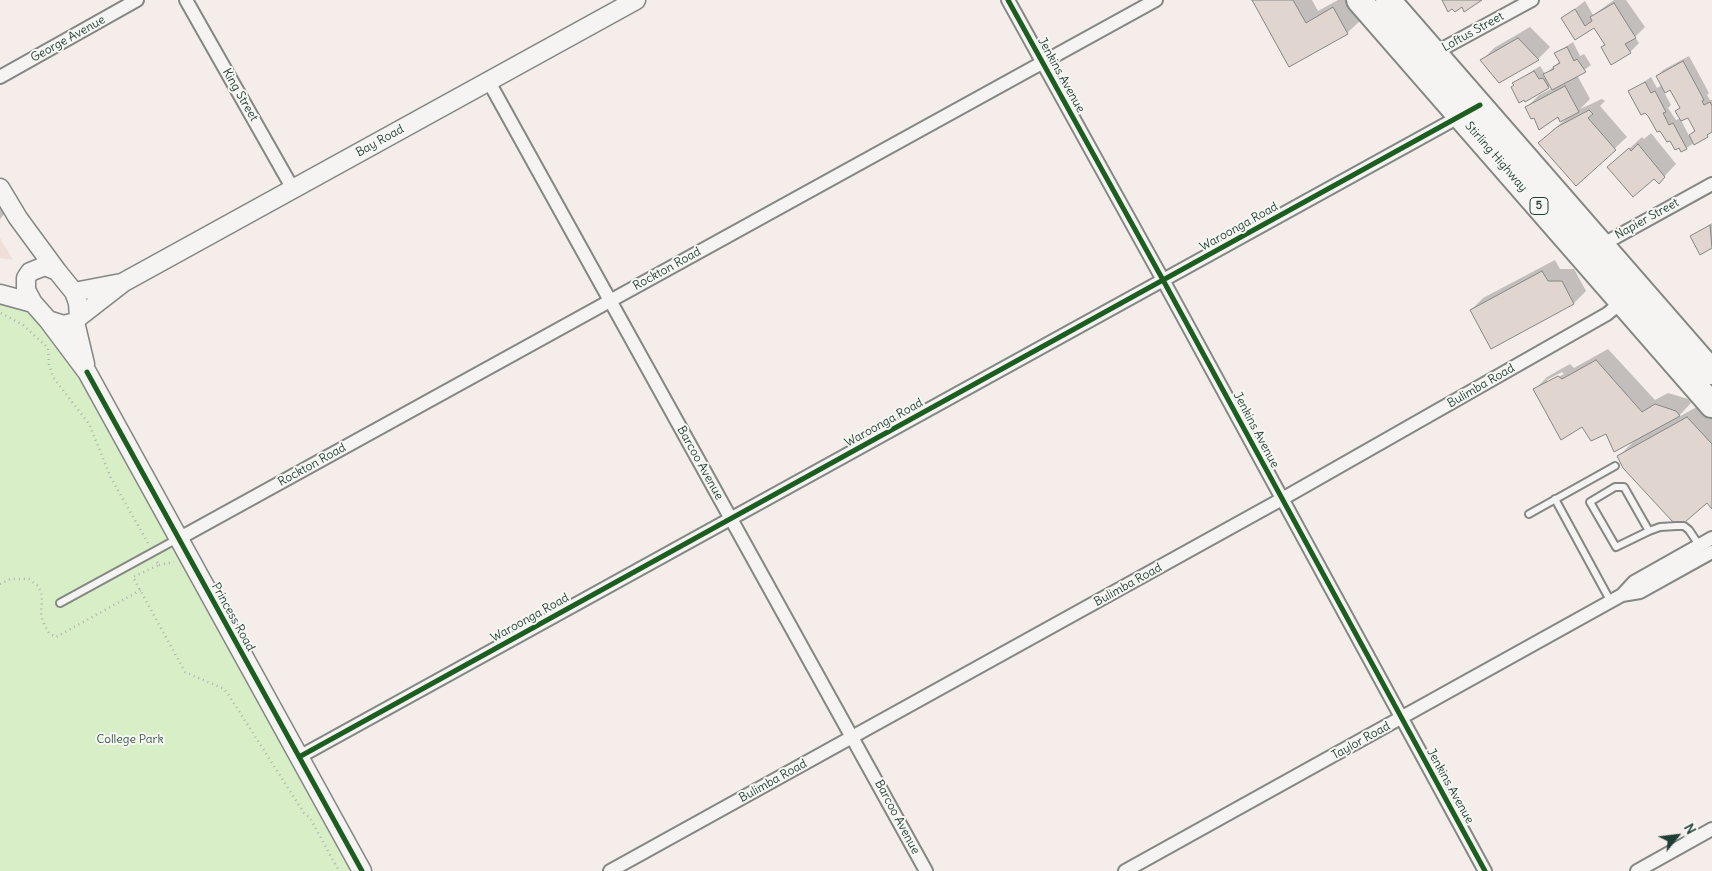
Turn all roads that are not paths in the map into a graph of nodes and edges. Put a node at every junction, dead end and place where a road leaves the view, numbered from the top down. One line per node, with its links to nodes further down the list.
1 (137, 0): 11 (street, George Avenue)
2 (186, 0): 16 (street, King Street)
3 (636, 0): 12 (street, Bay Road)
4 (1008, 0): 10 (street, Jenkins Avenue)
5 (1156, 0): 10 (street, Rockton Road)
6 (1359, 0): 9 (highway, Stirling Highway / 5)
7 (1388, 0): 9 (highway, Stirling Highway / 5)
8 (1532, 0): 9 (street, Loftus Street)
9 (1425, 59): 13 (highway, Stirling Highway / 5)
10 (1042, 63): 21 (street, Jenkins Avenue); 27 (street, Rockton Road)
11 (0, 77)
12 (489, 82): 16 (street, Bay Road); 27 (street, Barcoo Avenue)
13 (1470, 111): 18 (highway, Stirling Highway / 5); 21 (street, Waroonga Road)
14 (1712, 184): 18 (street, Napier Street)
15 (0, 188): 17 (street)
16 (293, 189): 22 (street, Bay Road)
17 (18, 218): 19 (street); 20 (street)
18 (1593, 252): 26 (highway, Stirling Highway / 5)
19 (57, 271): 20 (street); 24 (street)
20 (31, 273): 23 (street); 28 (street)
21 (1163, 280): 36 (street, Jenkins Avenue); 38 (street, Waroonga Road)
22 (124, 282): 24 (street, Bay Road); 29 (street, Bay Road)
23 (0, 286)
24 (74, 292): 29 (street)
25 (0, 294): 28 (street)
26 (1630, 294): 32 (highway, Stirling Highway / 5); 33 (highway, Stirling Highway / 5); 36 (street, Bulimba Road)
27 (610, 300): 38 (street, Barcoo Avenue); 41 (street, Rockton Road)
28 (33, 303): 30 (street)
29 (77, 319): 30 (street); 31 (street, Princess Road)
30 (48, 320): 31 (street, Princess Road)
31 (87, 372): 41 (street, Princess Road)
32 (1712, 372)
33 (1712, 405)
34 (1616, 466): 35 (lane)
35 (1555, 499): 37 (lane); 45 (lane)
36 (1282, 500): 47 (street, Jenkins Avenue); 48 (street, Bulimba Road)
37 (1529, 514)
38 (731, 519): 48 (street, Barcoo Avenue); 49 (street, Waroonga Road)
39 (1649, 531): 39 (lane); 42 (lane)
40 (1712, 538): 42 (street, Taylor Road)
41 (178, 539): 46 (lane); 49 (street, Princess Road)
42 (1699, 545): 44 (street, Taylor Road)
43 (1712, 552): 44 (street, Taylor Road)
44 (1622, 596): 45 (street, Taylor Road)
45 (1611, 602): 47 (street, Taylor Road)
46 (60, 603)
47 (1402, 718): 54 (street, Taylor Road); 55 (street, Jenkins Avenue)
48 (854, 737): 52 (street, Bulimba Road); 53 (street, Barcoo Avenue)
49 (298, 757): 51 (street, Princess Road)
50 (1712, 829): 56 (street)
51 (362, 871)
52 (610, 871)
53 (926, 871)
54 (1125, 871)
55 (1485, 871)
56 (1637, 871)

